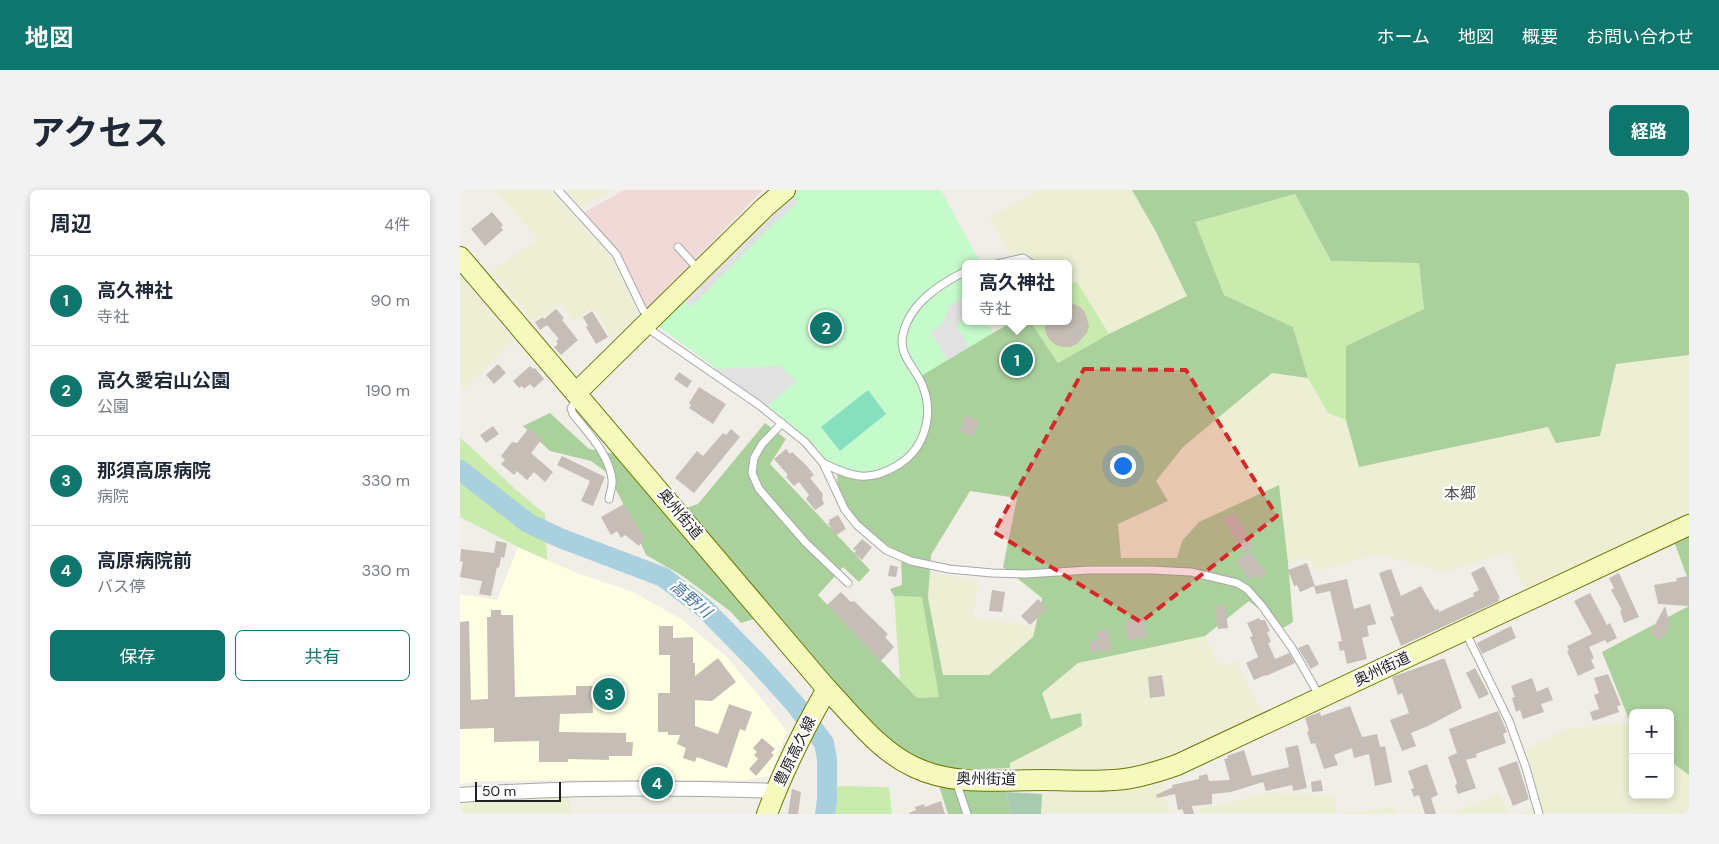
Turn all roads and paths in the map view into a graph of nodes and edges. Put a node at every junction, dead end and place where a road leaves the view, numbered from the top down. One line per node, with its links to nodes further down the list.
1 (558, 190): 9 (lane)
2 (785, 190): 7 (main road)
3 (678, 247): 7 (lane)
4 (460, 257): 10 (main road, 奥州街道)
5 (1014, 260): 6 (lane)
6 (1026, 260)
7 (701, 272): 9 (main road)
8 (962, 273): 12 (lane)
9 (648, 322): 10 (main road); 11 (lane)
10 (578, 394): 13 (lane); 17 (main road, 奥州街道)
11 (782, 422): 12 (lane); 15 (lane)
12 (823, 464): 18 (lane)
13 (609, 499)
14 (1689, 525): 16 (main road, 奥州街道)
15 (848, 583)
16 (1464, 630): 18 (main road, 奥州街道); 24 (lane)
17 (822, 698): 19 (main road, 奥州街道); 20 (main road, 豊原高久線)
18 (1321, 698): 19 (main road, 奥州街道)
19 (956, 779): 23 (lane)
20 (776, 791): 21 (street); 22 (main road, 豊原高久線)
21 (460, 794)
22 (767, 814)
23 (967, 814)
24 (1540, 814)

